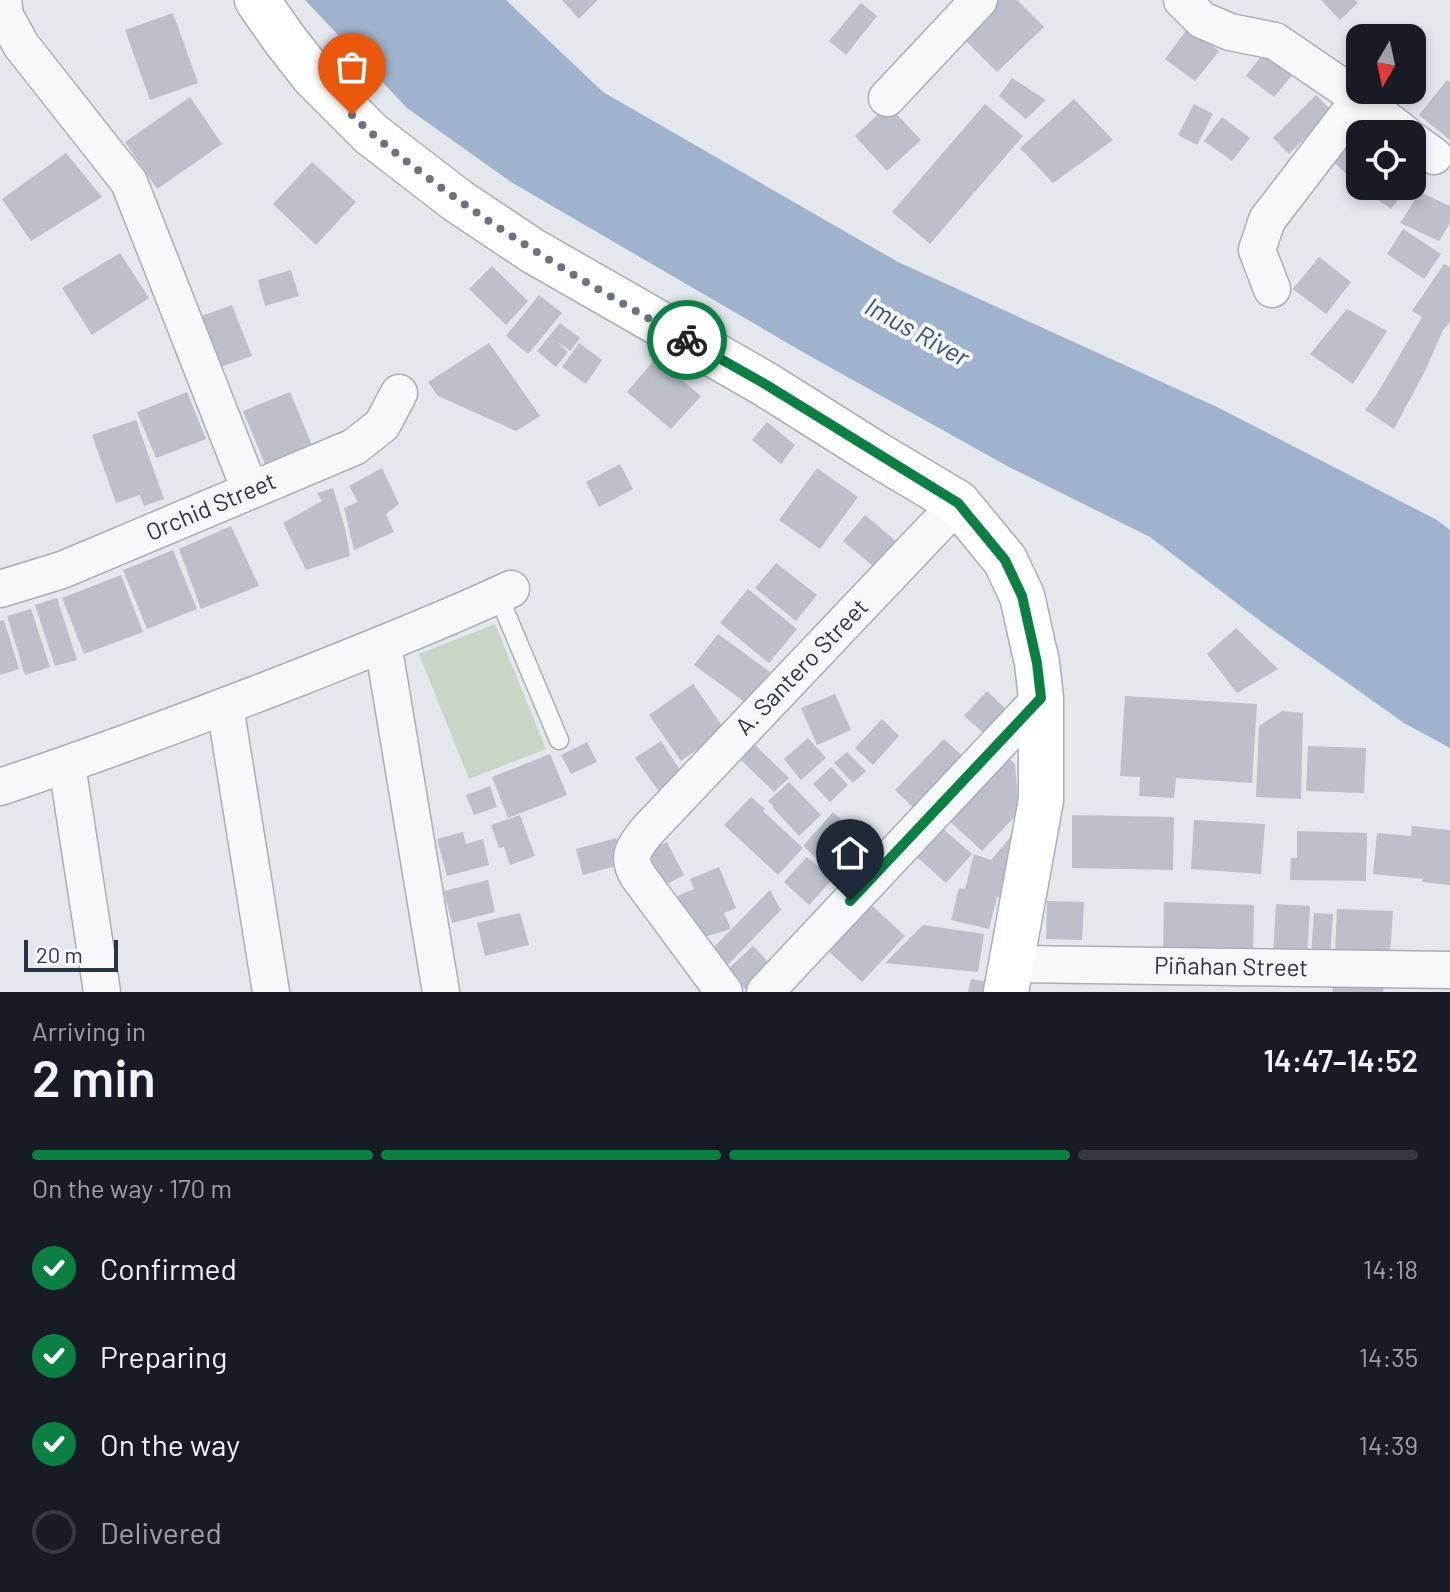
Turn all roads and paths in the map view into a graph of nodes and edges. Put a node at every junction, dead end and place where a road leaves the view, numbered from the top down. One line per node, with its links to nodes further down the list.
1 (3, 0): 12 (street)
2 (257, 0): 13 (main road)
3 (979, 0): 6 (street)
4 (1182, 0): 5 (street)
5 (1346, 89)
6 (887, 98)
7 (1356, 104): 10 (street)
8 (1366, 104): 9 (street)
9 (1387, 120)
10 (1272, 289)
11 (399, 393): 12 (street, Orchid Street)
12 (250, 490): 14 (street, Orchid Street)
13 (958, 503): 17 (main road); 27 (street, A. Santero Street)
14 (0, 589)
15 (504, 592): 16 (street); 19 (lane)
16 (383, 644): 18 (street); 26 (street)
17 (1041, 698): 23 (main road); 28 (street)
18 (225, 706): 20 (street); 25 (street)
19 (559, 740)
20 (67, 765): 21 (street); 24 (street)
21 (0, 787)
22 (1450, 970): 23 (street, Piñahan Street)
23 (1009, 978)
24 (102, 992)
25 (271, 992)
26 (441, 992)
27 (724, 992)
28 (765, 992)

